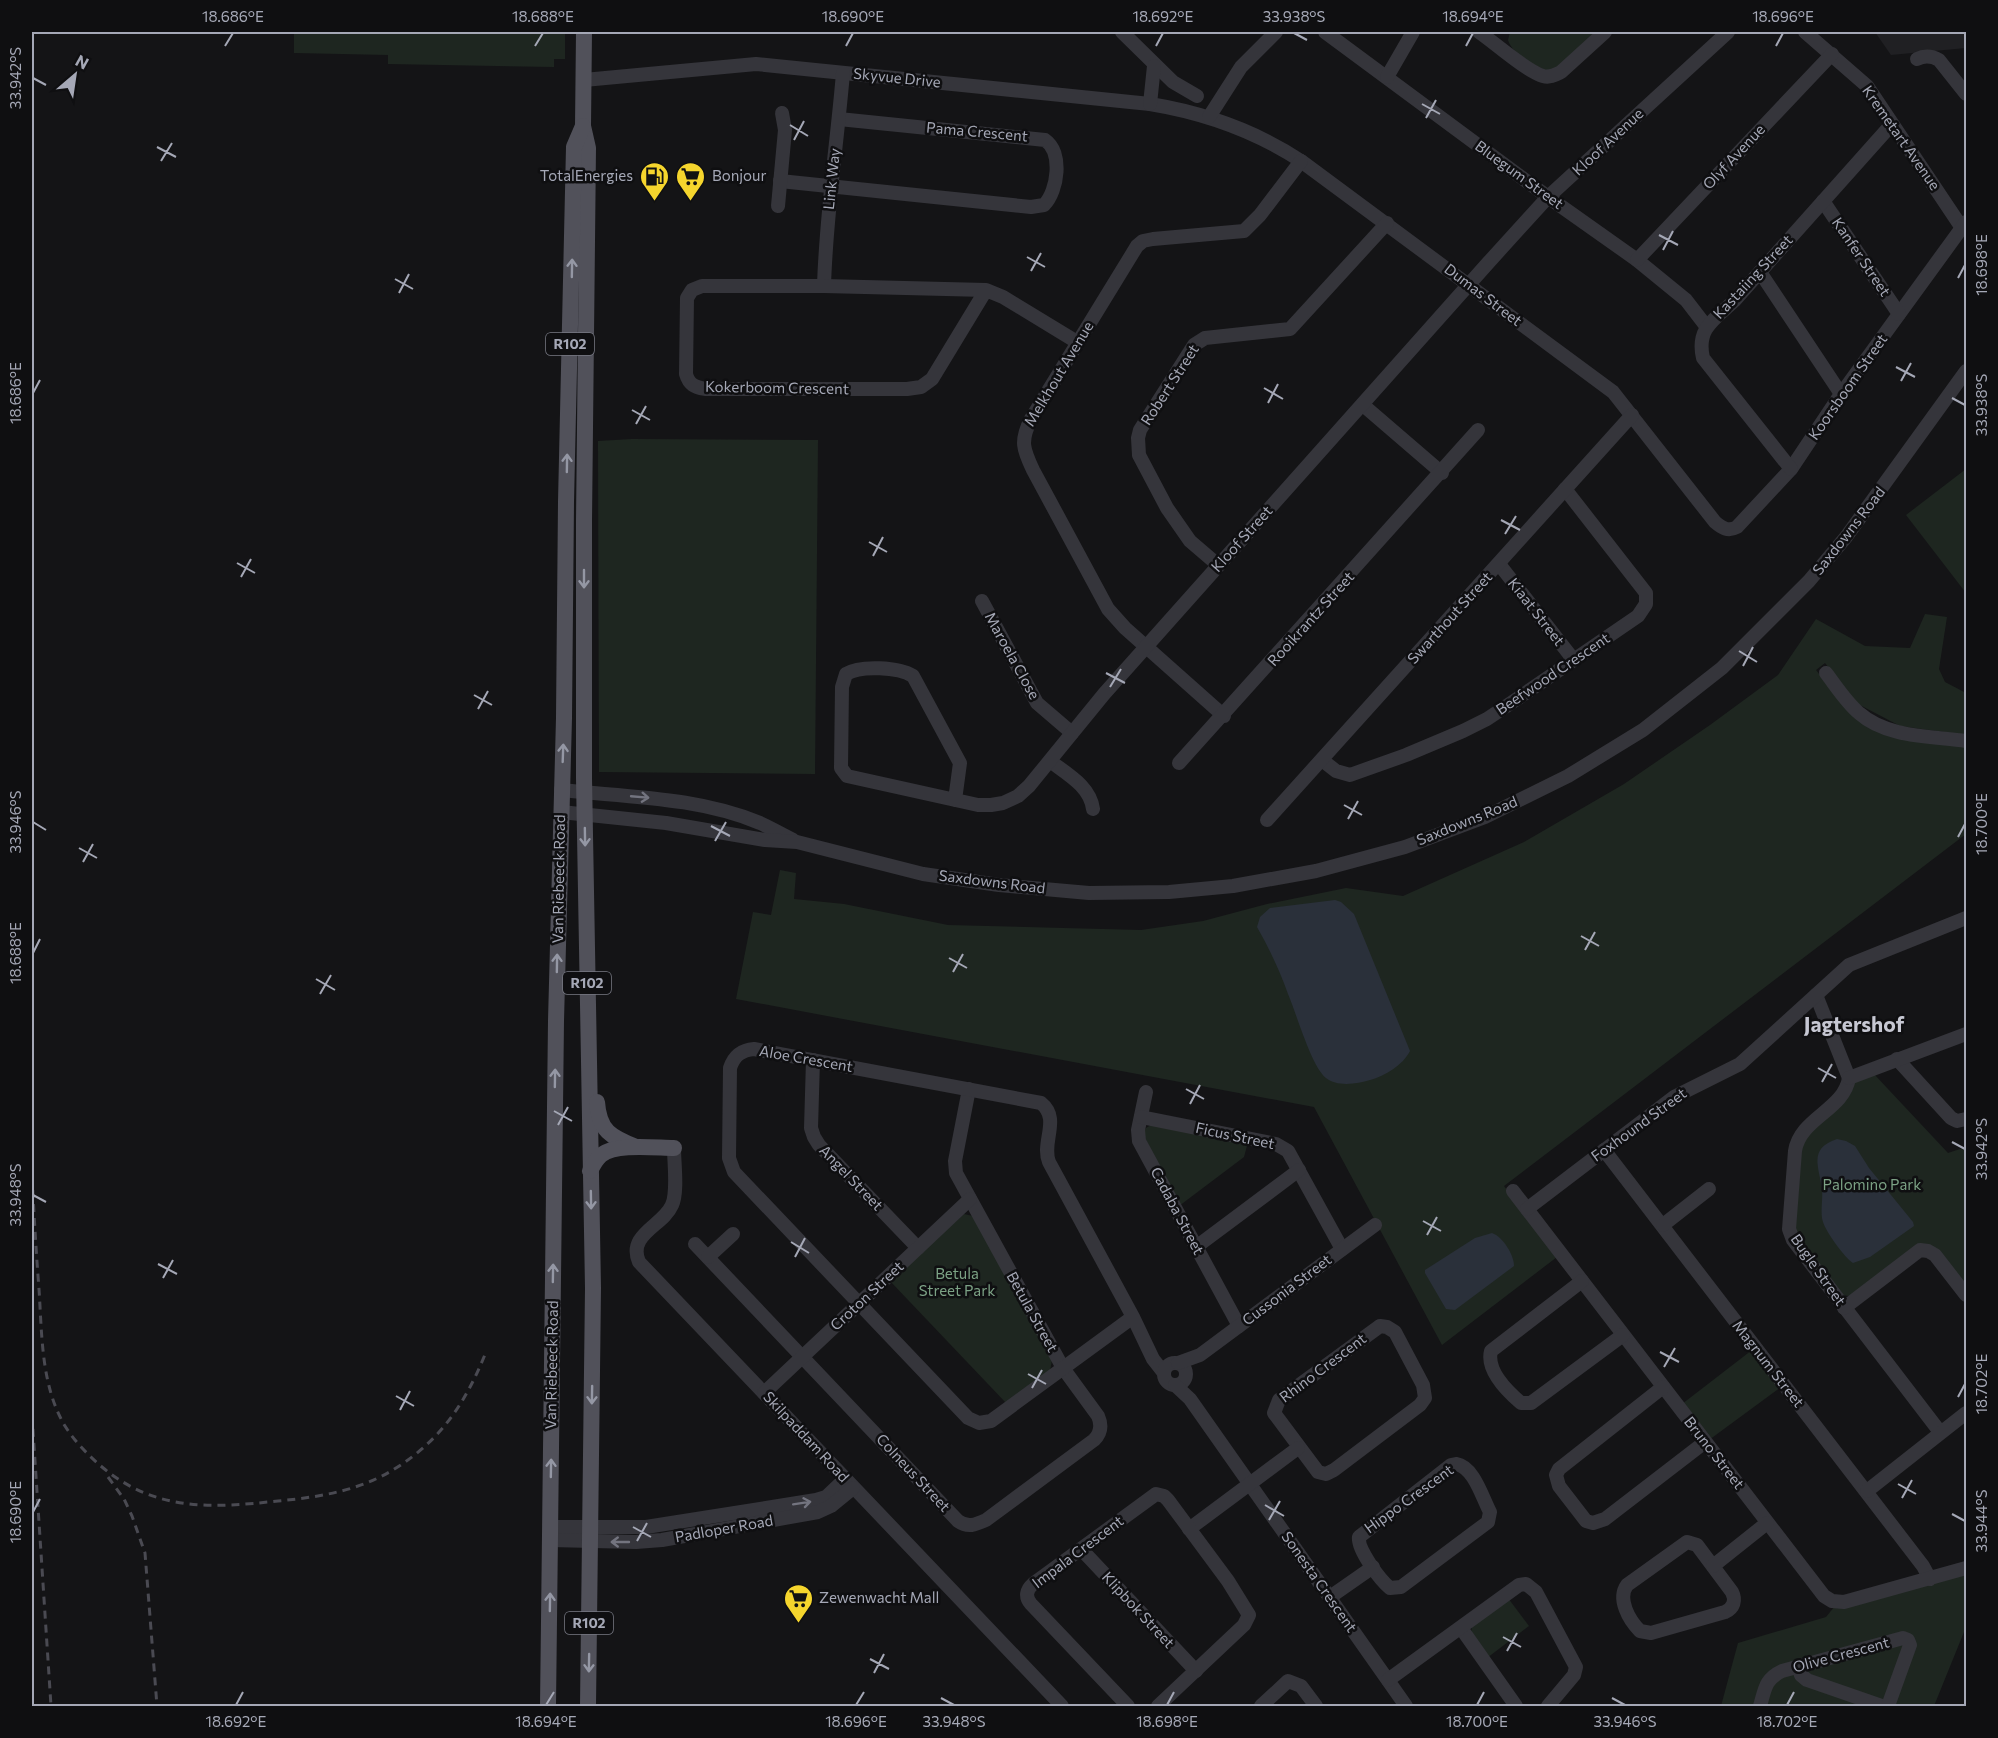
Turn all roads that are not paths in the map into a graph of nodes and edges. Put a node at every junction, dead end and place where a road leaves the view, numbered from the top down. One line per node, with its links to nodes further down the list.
1 (584, 32): 16 (main road, Van Riebeeck Road / R102)
2 (1122, 32): 13 (street)
3 (1276, 32): 21 (street)
4 (1325, 32): 15 (street, Bluegum Street)
5 (1413, 32): 15 (street)
6 (1479, 32): 10 (street)
7 (1605, 32): 10 (street)
8 (1728, 32): 28 (street, Kloof Avenue)
9 (1805, 32): 11 (street, Kremetart Avenue)
10 (1499, 38)
11 (1832, 54): 23 (street, Kremetart Avenue); 33 (street, Olyf Avenue)
12 (1917, 59): 17 (street)
13 (1154, 66): 18 (street); 19 (street)
14 (843, 73): 16 (street, Skyvue Drive); 19 (street, Skyvue Drive); 22 (street, Link Way)
15 (1387, 77): 28 (street, Bluegum Street)
16 (584, 80): 24 (main road, Van Riebeeck Road / R102)
17 (1966, 94)
18 (1197, 96)
19 (1150, 104): 21 (street, Skyvue Drive)
20 (782, 113): 26 (street)
21 (1209, 117): 25 (street, Dumas Street)
22 (839, 119): 27 (street, Link Way); 27 (street, Pama Crescent)
23 (1892, 124): 29 (street, Kastaiing Street); 32 (street, Kremetart Avenue)
24 (583, 126): 62 (main road, Van Riebeeck Road / R102, one-way to 24); 63 (main road, Van Riebeeck Road / R102, one-way to 63)
25 (1301, 160): 31 (street, Dumas Street); 40 (street, Melkhout Avenue)
26 (780, 181): 27 (street, Pama Crescent); 30 (street)
27 (832, 186): 36 (street, Link Way)
28 (1548, 197): 33 (street, Bluegum Street); 35 (street, Kloof Avenue)
29 (1823, 201): 34 (street, Kastaiing Street); 38 (street, Kanfer Street)
30 (778, 206)
31 (1387, 223): 35 (street, Dumas Street); 51 (street, Robert Street)
32 (1964, 225): 38 (street, Koorsboom Street)
33 (1637, 260): 39 (street, Bluegum Street)
34 (1760, 272): 39 (street, Kastaiing Street); 42 (street)
35 (1468, 284): 43 (street, Kloof Street); 44 (street, Dumas Street)
36 (824, 286): 37 (street, Kokerboom Crescent); 37 (street, Kokerboom Crescent)
37 (986, 290): 40 (street, Kokerboom Crescent)
38 (1899, 314): 42 (street, Koorsboom Street)
39 (1706, 326): 46 (street, Kastaiing Street)
40 (1077, 342): 53 (street, Melkhout Avenue)
41 (1966, 371): 69 (street, Saxdowns Road)
42 (1841, 394): 46 (street, Koorsboom Street)
43 (1363, 405): 47 (street); 51 (street, Kloof Street)
44 (1632, 415): 48 (street, Swarthout Street); 49 (street, Dumas Street)
45 (1478, 430): 47 (street, Rooikrantz Street)
46 (1791, 469): 49 (street, Koorsboom Street)
47 (1442, 473): 56 (street, Rooikrantz Street)
48 (1565, 489): 50 (street, Swarthout Street); 54 (street, Beefwood Crescent)
49 (1715, 522)
50 (1498, 564): 54 (street, Kiaat Street); 59 (street, Swarthout Street)
51 (1218, 566): 53 (street, Kloof Street)
52 (982, 602): 57 (street, Maroela Close)
53 (1146, 646): 56 (street, Melkhout Avenue); 57 (street, Kloof Street)
54 (1573, 659): 59 (street, Beefwood Crescent)
55 (1826, 673): 58 (street)
56 (1224, 716): 61 (street, Rooikrantz Street)
57 (1072, 733): 60 (street, Kloof Street)
58 (1966, 741)
59 (1322, 760): 68 (street, Swarthout Street)
60 (1050, 761): 64 (street, Kloof Street); 65 (street)
61 (1179, 763)
62 (561, 790): 63 (street, Saxdowns Road); 66 (main road, Van Riebeeck Road / R102)
63 (585, 792): 67 (main road, Van Riebeeck Road / R102); 69 (street, Saxdowns Road, one-way to 69)
64 (955, 800): 64 (street)
65 (1093, 809)
66 (561, 812): 67 (street, Saxdowns Road); 119 (main road, Van Riebeeck Road / R102, one-way to 66)
67 (585, 814): 69 (street, Saxdowns Road); 73 (main road, Van Riebeeck Road / R102, one-way to 73)
68 (1268, 820)
69 (797, 842)
70 (1966, 918): 71 (street, Foxhound Street)
71 (1816, 995): 76 (street); 83 (street, Foxhound Street)
72 (1966, 1034): 74 (street)
73 (588, 1045): 81 (main road); 85 (main road, Van Riebeeck Road / R102)
74 (1897, 1059): 76 (street); 80 (street)
75 (813, 1060): 77 (street, Aloe Crescent); 95 (street, Angel Street); 100 (street, Aloe Crescent)
76 (1850, 1078): 101 (street, Bugle Street)
77 (969, 1089): 88 (street, Betula Street); 102 (street, Aloe Crescent)
78 (1146, 1092): 79 (street, Cadaba Street)
79 (1141, 1117): 84 (street, Ficus Street); 94 (street, Cadaba Street)
80 (1966, 1119)
81 (636, 1147): 82 (main road); 85 (main road)
82 (674, 1148): 109 (street, Skilpaddam Road)
83 (1604, 1150): 89 (street, Foxhound Street); 91 (street, Magnum Street)
84 (1299, 1170): 94 (street); 96 (street, Ficus Street)
85 (590, 1171): 120 (main road, Van Riebeeck Road / R102, one-way to 120)
86 (1709, 1189): 91 (street)
87 (1513, 1191): 89 (street, Bruno Street)
88 (970, 1199): 95 (street, Croton Street); 106 (street, Betula Street)
89 (1527, 1209): 98 (street, Bruno Street)
90 (1375, 1225): 96 (street, Cussonia Street)
91 (1663, 1225): 116 (street, Magnum Street)
92 (732, 1234): 97 (street)
93 (695, 1244): 97 (street, Colneus Street)
94 (1196, 1246): 103 (street, Cadaba Street)
95 (918, 1248): 100 (street, Croton Street)
96 (1342, 1249): 103 (street, Cussonia Street)
97 (708, 1257): 105 (street, Colneus Street)
98 (1582, 1281): 104 (street, Bruno Street); 104 (street)
99 (1966, 1295): 101 (street)
100 (859, 1304): 105 (street, Croton Street); 106 (street, Aloe Crescent)
101 (1844, 1308): 111 (street, Bugle Street)
102 (1133, 1317): 106 (street, Aloe Crescent); 107 (street, Aloe Crescent)
103 (1239, 1326): 107 (street, Cussonia Street)
104 (1623, 1335): 108 (street, Bruno Street)
105 (803, 1358): 106 (street, Colneus Street); 109 (street, Croton Street)
106 (1063, 1368)
107 (1176, 1373): 115 (street, Sonesta Crescent)
108 (1663, 1388): 112 (street, Bruno Street); 112 (street)
109 (764, 1393): 114 (street, Skilpaddam Road)
110 (1966, 1413): 111 (street)
111 (1940, 1432): 116 (street)
112 (1705, 1442): 117 (street, Bruno Street)
113 (1298, 1448): 113 (street, Rhino Crescent); 115 (street)
114 (849, 1484): 120 (street, Padloper Road); 133 (street, Skilpaddam Road)
115 (1250, 1485): 118 (street); 126 (street, Sonesta Crescent)
116 (1867, 1491): 125 (street, Magnum Street)
117 (1767, 1523): 122 (street); 125 (street, Bruno Street)
118 (1189, 1528): 121 (street, Impala Crescent); 129 (street, Impala Crescent)
119 (550, 1533): 120 (street, Padloper Road); 131 (main road, Van Riebeeck Road / R102, one-way to 119)
120 (590, 1535): 132 (main road, Van Riebeeck Road / R102, one-way to 132)
121 (1081, 1549): 129 (street, Klipbok Street); 134 (street, Impala Crescent)
122 (1713, 1566): 122 (street)
123 (1373, 1567): 123 (street, Hippo Crescent); 126 (street)
124 (1966, 1568): 125 (street, Bruno Street)
125 (1930, 1579)
126 (1330, 1597): 130 (street, Sonesta Crescent)
127 (1461, 1628): 130 (street); 139 (street); 140 (street)
128 (1798, 1666): 141 (street, Olive Crescent); 142 (street); 143 (street, Olive Crescent)
129 (1196, 1671): 135 (street, Impala Crescent)
130 (1388, 1680): 138 (street, Sonesta Crescent)
131 (548, 1707)
132 (588, 1707)
133 (1062, 1707)
134 (1128, 1707)
135 (1158, 1707)
136 (1261, 1707): 137 (street)
137 (1316, 1707)
138 (1407, 1707)
139 (1516, 1707)
140 (1548, 1707)
141 (1760, 1707)
142 (1882, 1707)
143 (1888, 1707)

